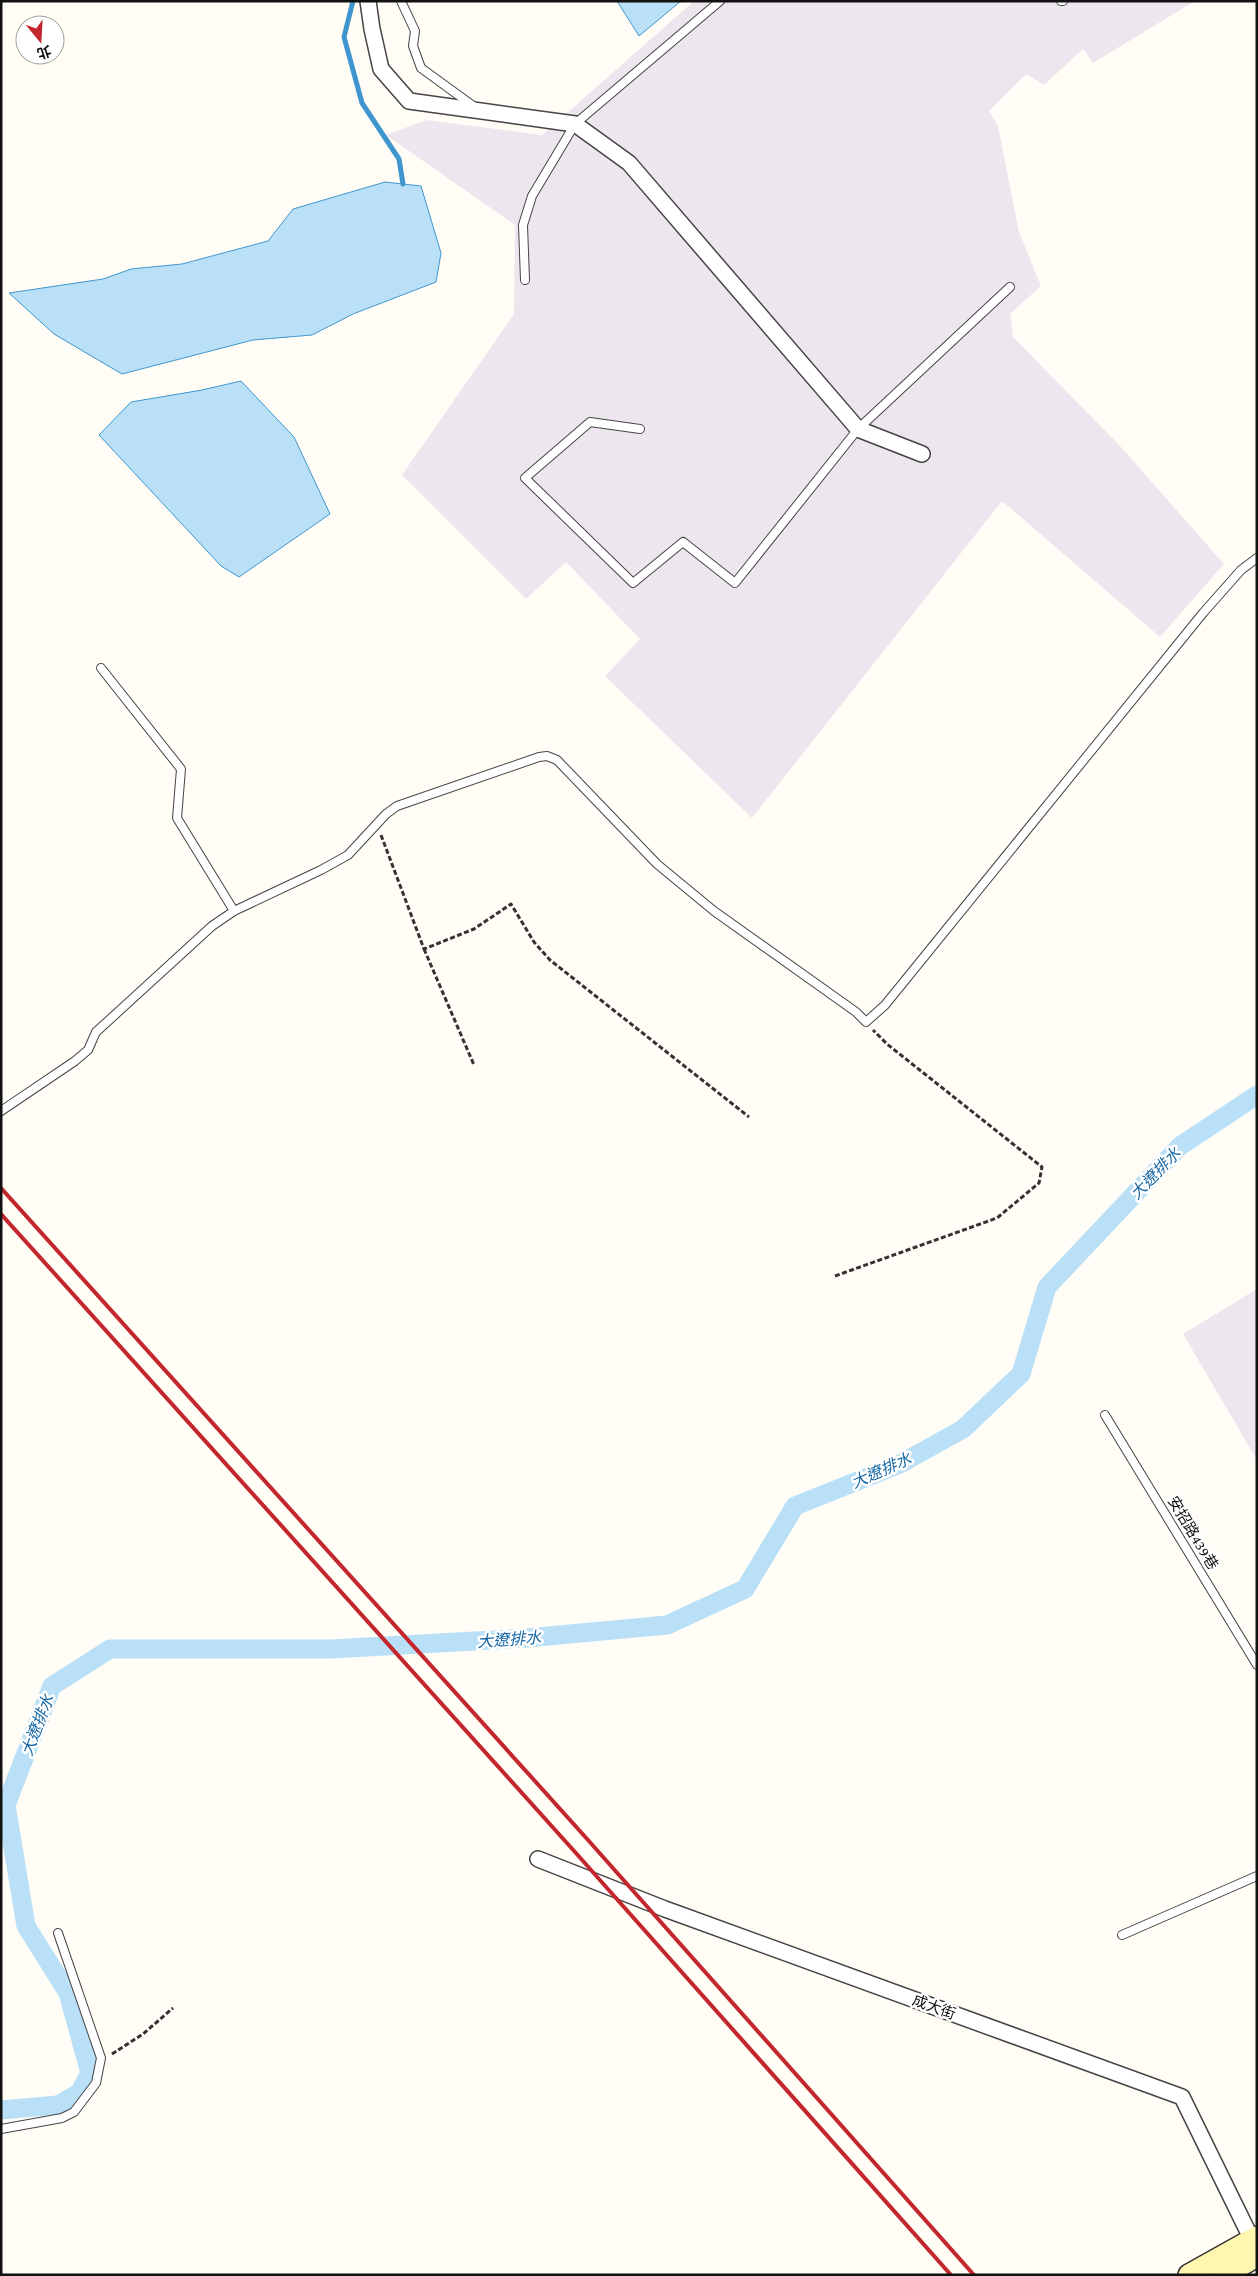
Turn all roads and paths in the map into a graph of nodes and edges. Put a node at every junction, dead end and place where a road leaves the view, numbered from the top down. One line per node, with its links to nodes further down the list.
1 (368, 1): 4 (street)
2 (401, 1): 4 (lane)
3 (720, 1): 5 (lane)
4 (482, 112): 5 (street)
5 (575, 124): 6 (lane); 9 (street)
6 (524, 280)
7 (1010, 287): 9 (lane)
8 (640, 429): 9 (lane)
9 (858, 429): 10 (street)
10 (922, 454)
11 (1257, 558): 16 (lane)
12 (101, 668): 14 (lane)
13 (377, 825): 14 (lane); 15 (path); 16 (lane)
14 (234, 911): 18 (lane)
15 (424, 948): 17 (path); 19 (path)
16 (866, 1022): 20 (path)
17 (474, 1065)
18 (1, 1111)
19 (749, 1116)
20 (836, 1276)
21 (1105, 1415): 22 (lane, 安招路439巷)
22 (1257, 1665)
23 (538, 1859): 30 (street, 成大街)
24 (1257, 1876): 26 (lane)
25 (58, 1933): 28 (lane)
26 (1122, 1935)
27 (173, 2008): 28 (path)
28 (101, 2058): 29 (lane)
29 (1, 2129)
30 (1255, 2244): 31 (main road); 32 (main road)
31 (1189, 2275)
32 (1224, 2275)

